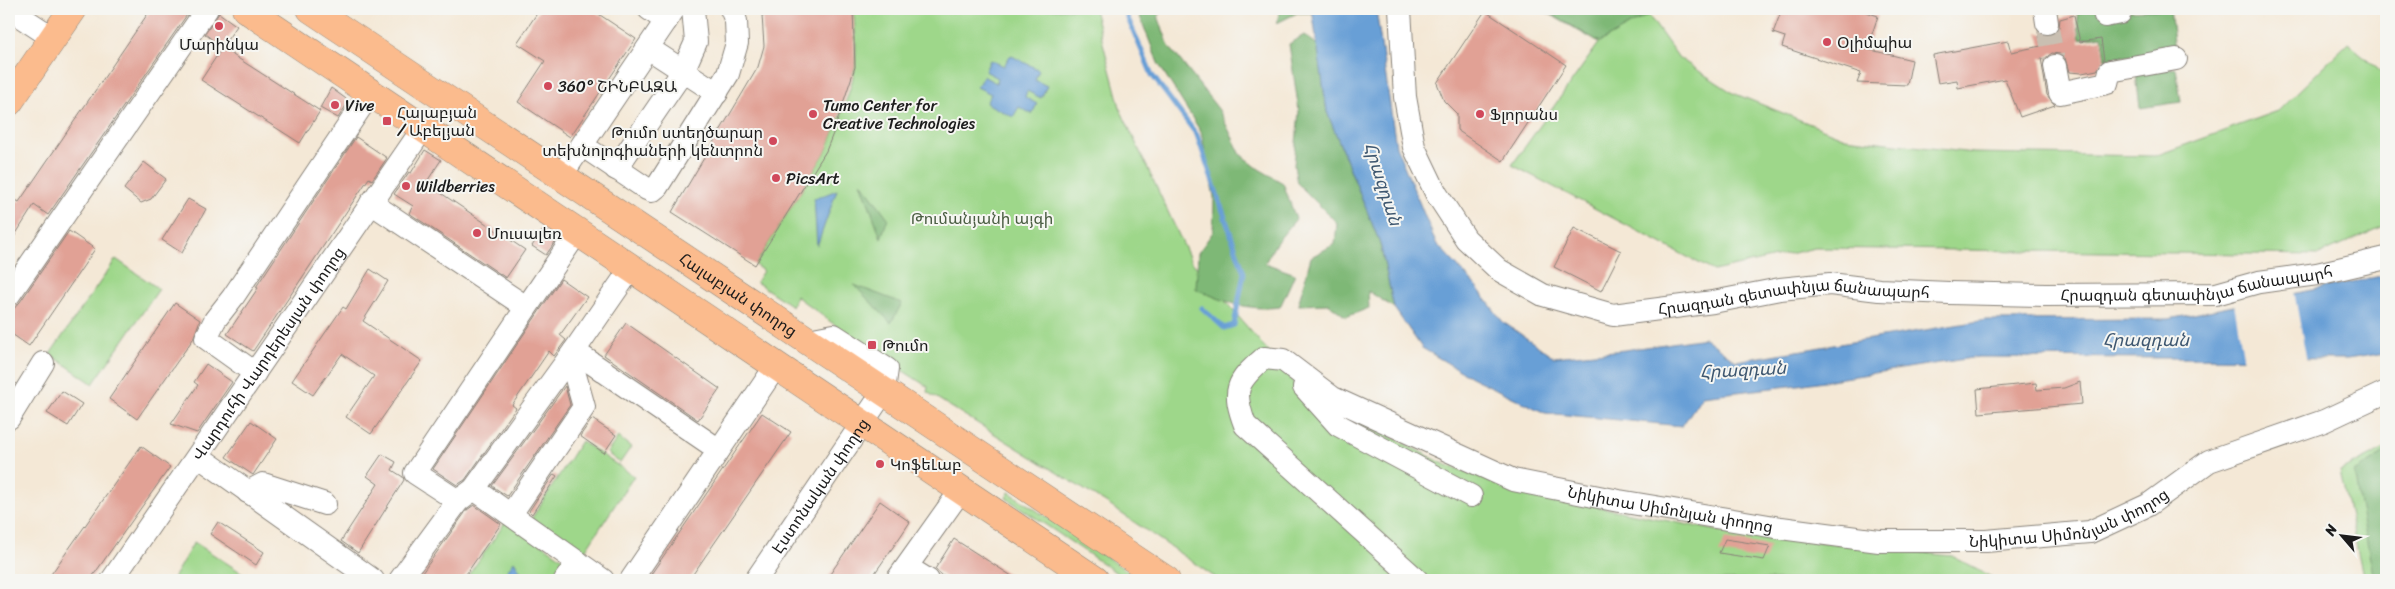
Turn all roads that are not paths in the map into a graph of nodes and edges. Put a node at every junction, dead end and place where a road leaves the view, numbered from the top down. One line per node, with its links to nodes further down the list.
1 (9, 9): 10 (street)
2 (73, 9): 10 (main road)
3 (206, 9): 26 (street)
4 (246, 9): 15 (main road)
5 (311, 9): 21 (main road, Հալաբյան փողոց)
6 (693, 9): 14 (street)
7 (731, 9): 16 (street)
8 (1400, 9): 24 (street, Հրազդան գետափնյա ճանապարհ)
9 (663, 13): 11 (street)
10 (53, 38): 17 (main road)
11 (648, 48): 14 (street); 21 (street)
12 (2176, 59): 13 (street)
13 (2055, 66)
14 (683, 71): 16 (street); 20 (street)
15 (371, 92): 18 (main road); 32 (street)
16 (717, 93): 20 (street)
17 (9, 102)
18 (424, 127): 22 (street, Վարդուհի Վարդերեսյան փողոց); 23 (main road)
19 (592, 152): 20 (street)
20 (616, 169)
21 (561, 176): 33 (main road, Հալաբյան փողոց)
22 (371, 203): 27 (street); 32 (street, Վարդուհի Վարդերեսյան փողոց)
23 (578, 231): 25 (main road); 27 (street)
24 (2386, 258)
25 (632, 267): 28 (street); 31 (main road)
26 (9, 295)
27 (526, 307): 41 (street)
28 (572, 354): 37 (street); 41 (street); 44 (street)
29 (1283, 360): 34 (street, Նիկիտա Սիմոնյան փողոց); 42 (street); 56 (street)
30 (43, 363): 35 (street)
31 (776, 366): 36 (main road); 37 (street)
32 (254, 373): 38 (street, Վարդուհի Վարդերեսյան փողոց)
33 (884, 391): 36 (street, Էստոնական փողոց); 55 (main road, Հալաբյան փողոց)
34 (2386, 392)
35 (9, 418)
36 (863, 425): 39 (main road); 52 (street, Էստոնական փողոց)
37 (719, 450): 51 (street)
38 (198, 456): 40 (street); 47 (street, Վարդուհի Վարդերեսյան փողոց)
39 (961, 490): 46 (street); 54 (main road)
40 (248, 492): 43 (street); 48 (street)
41 (466, 495): 44 (street); 49 (street)
42 (1471, 496)
43 (325, 504)
44 (511, 514): 45 (street)
45 (572, 571): 50 (street)
46 (902, 574): 53 (street)
47 (112, 580)
48 (373, 580)
49 (400, 580)
50 (603, 580)
51 (631, 580)
52 (756, 580)
53 (928, 580)
54 (1095, 580)
55 (1166, 580)
56 (1418, 580)

